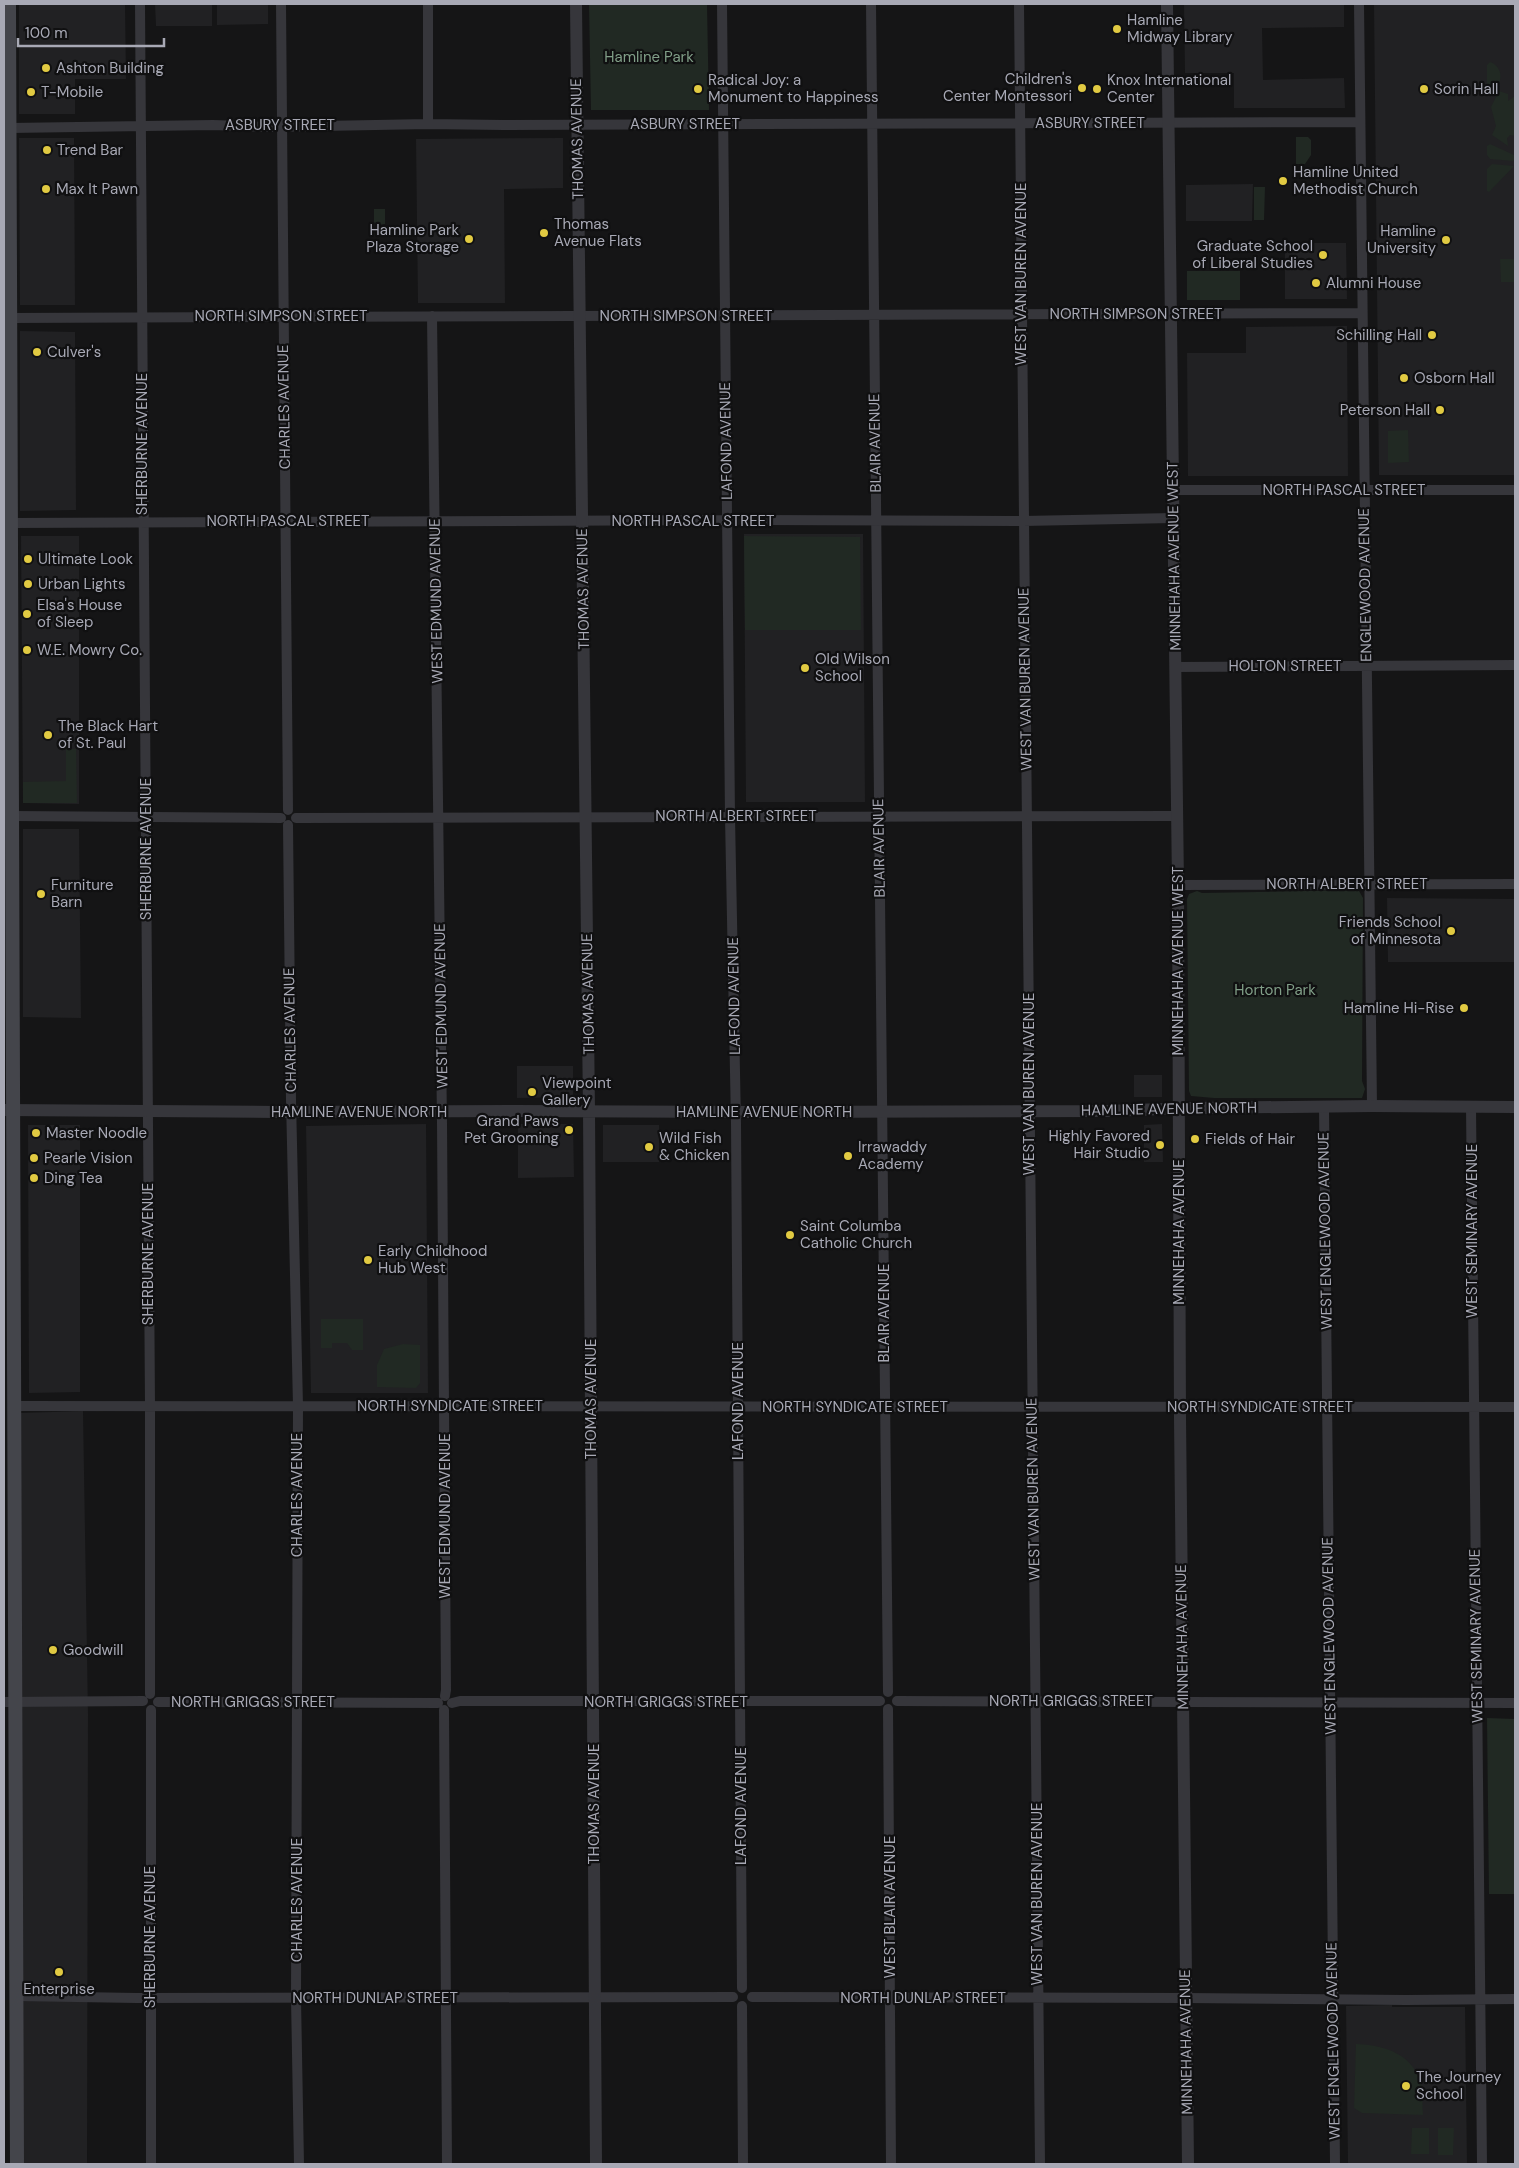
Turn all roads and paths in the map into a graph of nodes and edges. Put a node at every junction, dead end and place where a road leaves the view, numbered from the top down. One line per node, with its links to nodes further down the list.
1 (9, 4): 20 (main road)
2 (140, 4): 18 (street, SHERBURNE AVENUE)
3 (281, 4): 19 (street, CHARLES AVENUE)
4 (428, 4): 14 (street)
5 (576, 4): 17 (street, THOMAS AVENUE)
6 (722, 4): 15 (street, LAFOND AVENUE)
7 (871, 4): 16 (street, BLAIR AVENUE)
8 (1019, 4): 13 (street, WEST VAN BUREN AVENUE)
9 (1168, 4): 11 (street, MINNEHAHA AVENUE WEST)
10 (1359, 4): 12 (street, ENGLEWOOD AVENUE)
11 (1169, 122): 12 (street, ASBURY STREET); 13 (street, ASBURY STREET); 21 (street, MINNEHAHA AVENUE WEST)
12 (1360, 122): 22 (street, ENGLEWOOD AVENUE)
13 (1020, 123): 16 (street, ASBURY STREET); 25 (street, WEST VAN BUREN AVENUE)
14 (428, 124): 17 (street, ASBURY STREET); 19 (street, ASBURY STREET)
15 (723, 124): 16 (street, ASBURY STREET); 17 (street, ASBURY STREET); 23 (street, LAFOND AVENUE)
16 (872, 124): 24 (street, BLAIR AVENUE)
17 (577, 125): 28 (street, THOMAS AVENUE)
18 (140, 127): 19 (street, ASBURY STREET); 20 (street, ASBURY STREET); 29 (street, SHERBURNE AVENUE)
19 (282, 127): 26 (street, CHARLES AVENUE)
20 (10, 128): 30 (main road)
21 (1171, 314): 22 (street, NORTH SIMPSON STREET); 25 (street, NORTH SIMPSON STREET); 31 (street, MINNEHAHA AVENUE WEST)
22 (1362, 314): 32 (street, ENGLEWOOD AVENUE)
23 (726, 315): 24 (street, NORTH SIMPSON STREET); 28 (street, NORTH SIMPSON STREET); 35 (street, LAFOND AVENUE)
24 (874, 315): 25 (street, NORTH SIMPSON STREET); 38 (street, BLAIR AVENUE)
25 (1021, 315): 39 (street, WEST VAN BUREN AVENUE)
26 (284, 316): 27 (street, NORTH SIMPSON STREET); 29 (street, NORTH SIMPSON STREET); 41 (street, CHARLES AVENUE)
27 (432, 316): 28 (street, NORTH SIMPSON STREET); 36 (street, WEST EDMUND AVENUE)
28 (580, 316): 37 (street, THOMAS AVENUE)
29 (142, 317): 30 (street, NORTH SIMPSON STREET); 40 (street, SHERBURNE AVENUE)
30 (10, 318): 42 (main road)
31 (1173, 490): 32 (street, NORTH PASCAL STREET); 34 (street, MINNEHAHA AVENUE WEST)
32 (1364, 490): 33 (street, NORTH PASCAL STREET); 44 (street, ENGLEWOOD AVENUE)
33 (1515, 490)
34 (1173, 518): 39 (street, NORTH PASCAL STREET); 45 (street, MINNEHAHA AVENUE WEST)
35 (727, 520): 37 (street, NORTH PASCAL STREET); 38 (street, NORTH PASCAL STREET); 53 (street, LAFOND AVENUE)
36 (434, 521): 37 (street, NORTH PASCAL STREET); 41 (street, NORTH PASCAL STREET); 49 (street, WEST EDMUND AVENUE)
37 (582, 521): 50 (street, THOMAS AVENUE)
38 (876, 521): 39 (street, NORTH PASCAL STREET); 51 (street, BLAIR AVENUE)
39 (1023, 521): 54 (street, WEST VAN BUREN AVENUE)
40 (142, 522): 41 (street, NORTH PASCAL STREET); 42 (street, NORTH PASCAL STREET); 48 (street, SHERBURNE AVENUE)
41 (286, 522): 46 (street, CHARLES AVENUE)
42 (7, 524): 47 (main road)
43 (1515, 664): 44 (street, HOLTON STREET)
44 (1365, 666): 45 (street, HOLTON STREET); 57 (street, ENGLEWOOD AVENUE)
45 (1175, 667): 52 (street, MINNEHAHA AVENUE WEST)
46 (288, 810): 55 (street); 56 (street)
47 (12, 816): 48 (street); 65 (main road)
48 (146, 816): 56 (street); 66 (street, SHERBURNE AVENUE)
49 (439, 816): 50 (street, NORTH ALBERT STREET); 55 (street, NORTH ALBERT STREET); 67 (street, WEST EDMUND AVENUE)
50 (585, 816): 53 (street, NORTH ALBERT STREET); 68 (street, THOMAS AVENUE)
51 (878, 816): 53 (street, NORTH ALBERT STREET); 54 (street, NORTH ALBERT STREET); 72 (street, BLAIR AVENUE)
52 (1176, 816): 54 (street, NORTH ALBERT STREET); 59 (street, MINNEHAHA AVENUE WEST)
53 (730, 817): 71 (street, LAFOND AVENUE)
54 (1027, 817): 69 (street, WEST VAN BUREN AVENUE)
55 (296, 818): 56 (street)
56 (284, 822): 70 (street, CHARLES AVENUE)
57 (1369, 884): 58 (street, NORTH ALBERT STREET); 59 (street, NORTH ALBERT STREET); 60 (street, ENGLEWOOD AVENUE)
58 (1515, 884)
59 (1178, 885): 64 (street, MINNEHAHA AVENUE WEST)
60 (1372, 1106): 61 (street, HAMLINE AVENUE NORTH); 62 (street, HAMLINE AVENUE NORTH)
61 (1324, 1107): 64 (street, HAMLINE AVENUE NORTH); 81 (street, WEST ENGLEWOOD AVENUE)
62 (1471, 1107): 63 (street, HAMLINE AVENUE NORTH); 83 (street, WEST SEMINARY AVENUE)
63 (1515, 1107)
64 (1178, 1109): 69 (street, HAMLINE AVENUE NORTH); 80 (street, MINNEHAHA AVENUE)
65 (8, 1110): 66 (street, HAMLINE AVENUE NORTH); 73 (main road)
66 (147, 1110): 70 (street, HAMLINE AVENUE NORTH); 74 (street, SHERBURNE AVENUE)
67 (442, 1111): 68 (street, HAMLINE AVENUE NORTH); 70 (street, HAMLINE AVENUE NORTH); 76 (street, WEST EDMUND AVENUE)
68 (589, 1111): 71 (street, HAMLINE AVENUE NORTH); 77 (street, THOMAS AVENUE)
69 (1029, 1111): 72 (street, HAMLINE AVENUE NORTH); 82 (street, WEST VAN BUREN AVENUE)
70 (291, 1112): 75 (street, CHARLES AVENUE)
71 (736, 1112): 72 (street, HAMLINE AVENUE NORTH); 78 (street, LAFOND AVENUE)
72 (882, 1112): 79 (street, BLAIR AVENUE)
73 (14, 1406): 74 (street, NORTH SYNDICATE STREET); 90 (main road)
74 (150, 1406): 75 (street, NORTH SYNDICATE STREET); 86 (street, SHERBURNE AVENUE)
75 (298, 1406): 76 (street, NORTH SYNDICATE STREET); 92 (street, CHARLES AVENUE)
76 (444, 1406): 77 (street, NORTH SYNDICATE STREET); 96 (street, WEST EDMUND AVENUE)
77 (591, 1406): 78 (street, NORTH SYNDICATE STREET); 93 (street, THOMAS AVENUE)
78 (738, 1406): 79 (street, NORTH SYNDICATE STREET); 94 (street, LAFOND AVENUE)
79 (885, 1406): 82 (street, NORTH SYNDICATE STREET); 85 (street, BLAIR AVENUE)
80 (1180, 1406): 81 (street, NORTH SYNDICATE STREET); 82 (street, NORTH SYNDICATE STREET); 95 (street, MINNEHAHA AVENUE)
81 (1326, 1406): 83 (street, NORTH SYNDICATE STREET); 97 (street, WEST ENGLEWOOD AVENUE)
82 (1032, 1407): 89 (street, WEST VAN BUREN AVENUE)
83 (1474, 1407): 84 (street, NORTH SYNDICATE STREET); 98 (street, WEST SEMINARY AVENUE)
84 (1515, 1407)
85 (888, 1692): 87 (street); 88 (street)
86 (146, 1698): 90 (street); 91 (street); 101 (street)
87 (880, 1701): 94 (street, NORTH GRIGGS STREET); 100 (street)
88 (897, 1701): 89 (street, NORTH GRIGGS STREET); 100 (street)
89 (1035, 1701): 95 (street, NORTH GRIGGS STREET); 111 (street, WEST VAN BUREN AVENUE)
90 (9, 1702): 103 (main road)
91 (158, 1702): 92 (street, NORTH GRIGGS STREET); 101 (street)
92 (297, 1702): 96 (street, NORTH GRIGGS STREET); 109 (street, CHARLES AVENUE)
93 (593, 1702): 94 (street, NORTH GRIGGS STREET); 96 (street, NORTH GRIGGS STREET); 105 (street, THOMAS AVENUE)
94 (740, 1702): 102 (street, LAFOND AVENUE)
95 (1183, 1702): 97 (street, NORTH GRIGGS STREET); 112 (street, MINNEHAHA AVENUE)
96 (444, 1703): 104 (street, WEST EDMUND AVENUE)
97 (1330, 1703): 98 (street, NORTH GRIGGS STREET); 113 (street, WEST ENGLEWOOD AVENUE)
98 (1476, 1703): 99 (street, NORTH GRIGGS STREET); 114 (street, WEST SEMINARY AVENUE)
99 (1515, 1703)
100 (888, 1709): 110 (street, WEST BLAIR AVENUE)
101 (150, 1710): 108 (street, SHERBURNE AVENUE)
102 (742, 1988): 106 (street); 107 (street)
103 (16, 1996): 108 (street, NORTH DUNLAP STREET); 117 (main road)
104 (444, 1997): 105 (street, NORTH DUNLAP STREET); 109 (street, NORTH DUNLAP STREET); 120 (street, WEST EDMUND AVENUE)
105 (594, 1997): 106 (street, NORTH DUNLAP STREET); 121 (street, THOMAS AVENUE)
106 (733, 1997): 116 (street)
107 (752, 1997): 110 (street, NORTH DUNLAP STREET); 116 (street)
108 (149, 1998): 109 (street, NORTH DUNLAP STREET); 118 (street, SHERBURNE AVENUE)
109 (296, 1998): 119 (street, CHARLES AVENUE)
110 (890, 1998): 111 (street, NORTH DUNLAP STREET); 123 (street, WEST BLAIR AVENUE)
111 (1037, 1998): 112 (street, NORTH DUNLAP STREET); 124 (street, WEST VAN BUREN AVENUE)
112 (1186, 1998): 113 (street, NORTH DUNLAP STREET); 125 (street, MINNEHAHA AVENUE)
113 (1333, 1998): 114 (street, NORTH DUNLAP STREET); 126 (street, WEST ENGLEWOOD AVENUE)
114 (1479, 1998): 115 (street, NORTH DUNLAP STREET); 127 (street, WEST SEMINARY AVENUE)
115 (1515, 1999)
116 (742, 2006): 122 (street)
117 (17, 2164)
118 (151, 2164)
119 (298, 2164)
120 (447, 2164)
121 (596, 2164)
122 (742, 2164)
123 (891, 2164)
124 (1040, 2164)
125 (1188, 2164)
126 (1335, 2164)
127 (1482, 2164)

